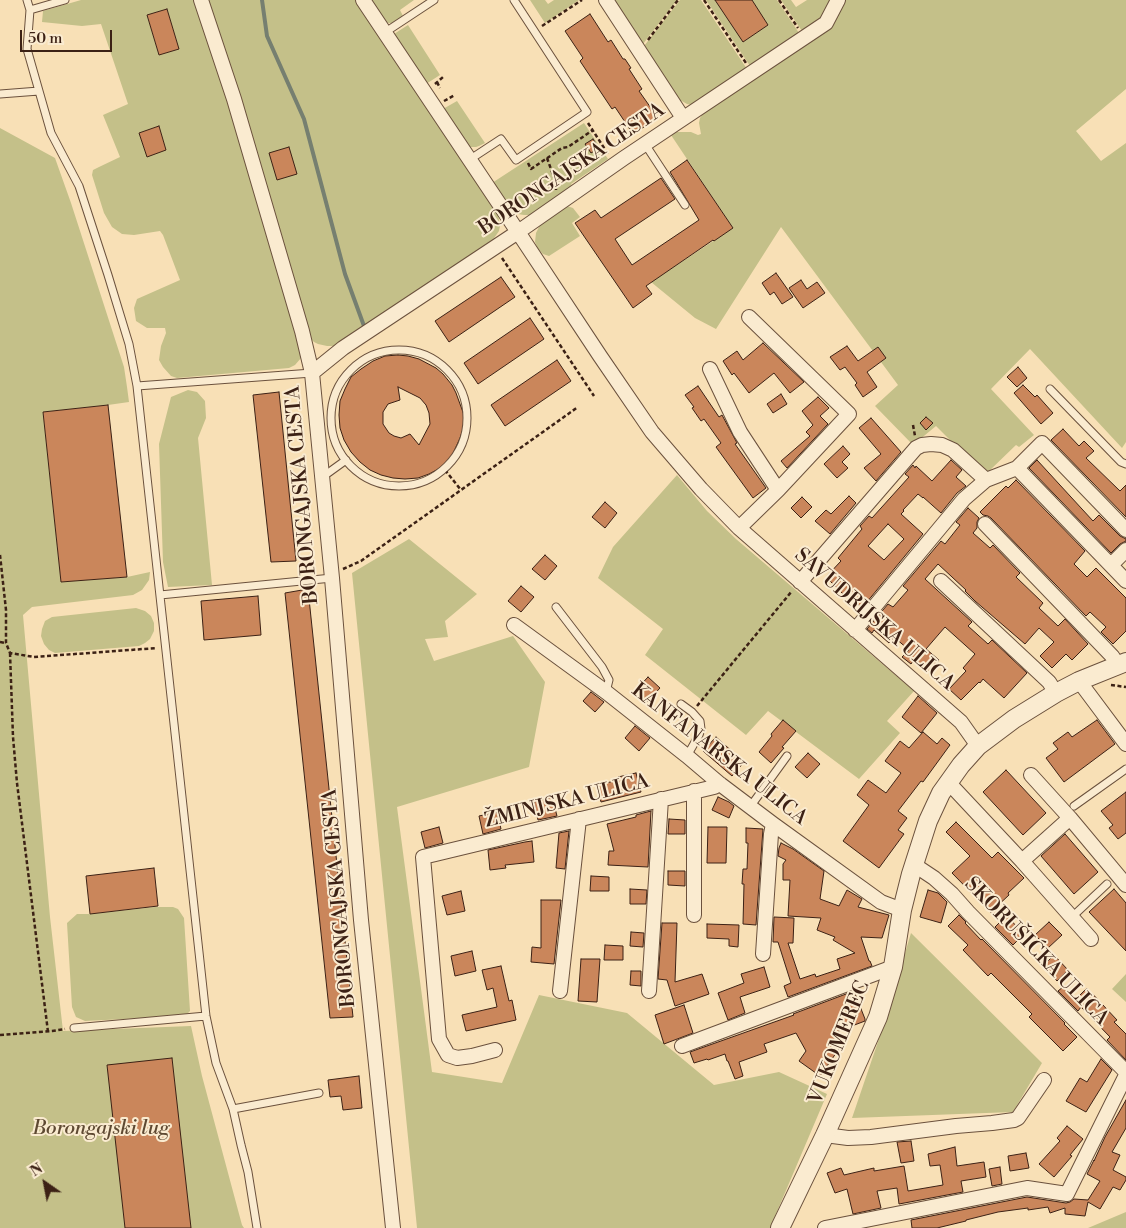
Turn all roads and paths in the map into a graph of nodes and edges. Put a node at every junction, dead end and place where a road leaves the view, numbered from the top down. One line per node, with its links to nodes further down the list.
1 (27, 0): 13 (lane)
2 (65, 0): 13 (lane)
3 (201, 0): 37 (street)
4 (363, 0): 15 (street, SAVUDRIJSKA ULICA)
5 (434, 0): 15 (lane)
6 (514, 0): 14 (lane)
7 (582, 0): 14 (path)
8 (606, 0): 17 (street)
9 (678, 0): 17 (path)
10 (704, 0): 18 (path)
11 (779, 0): 16 (path)
12 (838, 0): 16 (street, BORONGAJSKA CESTA)
13 (30, 10): 21 (lane)
14 (534, 31): 23 (lane)
15 (384, 33): 30 (street, SAVUDRIJSKA ULICA)
16 (804, 37): 18 (street, BORONGAJSKA CESTA)
17 (639, 51): 24 (street)
18 (752, 72): 24 (street, BORONGAJSKA CESTA)
19 (437, 82): 20 (path)
20 (440, 88)
21 (39, 91): 22 (lane); 38 (lane)
22 (0, 94)
23 (583, 115): 25 (path); 27 (lane)
24 (683, 118): 26 (street, BORONGAJSKA CESTA)
25 (593, 130): 28 (path); 29 (path)
26 (645, 144): 31 (street, BORONGAJSKA CESTA); 32 (lane)
27 (523, 156): 28 (path); 30 (lane)
28 (547, 158): 31 (path)
29 (611, 159)
30 (469, 160): 33 (street, SAVUDRIJSKA ULICA)
31 (557, 204): 33 (street, BORONGAJSKA CESTA)
32 (685, 205)
33 (518, 232): 37 (street, BORONGAJSKA CESTA); 51 (street, SAVUDRIJSKA ULICA)
34 (499, 252): 40 (path)
35 (749, 317): 49 (street)
36 (710, 369): 49 (street)
37 (312, 373): 38 (lane); 46 (street, BORONGAJSKA CESTA)
38 (137, 386): 60 (lane)
39 (1050, 389): 43 (lane)
40 (594, 396)
41 (578, 407): 48 (path)
42 (346, 460): 45 (lane); 45 (lane); 46 (lane)
43 (1126, 464)
44 (1017, 468): 47 (street); 52 (street); 55 (street)
45 (445, 470): 48 (path)
46 (322, 474): 56 (street, BORONGAJSKA CESTA)
47 (986, 480): 59 (street); 63 (street)
48 (461, 490): 56 (path)
49 (778, 490): 51 (street)
50 (985, 524): 68 (street)
51 (739, 528): 59 (street, SAVUDRIJSKA ULICA)
52 (1126, 530)
53 (1126, 550): 55 (street)
54 (0, 555): 65 (path)
55 (1111, 565): 58 (street)
56 (331, 575): 60 (lane); 115 (street, BORONGAJSKA CESTA)
57 (940, 581): 73 (street)
58 (1126, 581)
59 (800, 582): 63 (street, SAVUDRIJSKA ULICA); 75 (path)
60 (160, 596): 66 (lane)
61 (556, 607): 72 (lane)
62 (514, 625): 72 (street, KANFANARSKA ULICA)
63 (855, 630): 77 (street, SAVUDRIJSKA ULICA)
64 (0, 642): 65 (path)
65 (6, 643): 67 (path)
66 (165, 648): 67 (path); 103 (lane)
67 (10, 653): 105 (path)
68 (1122, 664): 69 (street, VUKOMEREC)
69 (1098, 674): 70 (street, VUKOMEREC); 71 (path)
70 (1079, 682): 73 (street, VUKOMEREC); 76 (street)
71 (1126, 687)
72 (606, 692): 78 (street, KANFANARSKA ULICA)
73 (1056, 693): 77 (street, VUKOMEREC)
74 (681, 704): 75 (lane)
75 (692, 712): 78 (lane)
76 (1126, 744)
77 (978, 746): 82 (street, VUKOMEREC)
78 (687, 756): 83 (street, KANFANARSKA ULICA)
79 (787, 756): 86 (lane)
80 (1126, 769): 87 (lane)
81 (1031, 775): 87 (street)
82 (948, 782): 90 (street); 91 (street, VUKOMEREC)
83 (720, 784): 84 (street, ŽMINJSKA ULICA); 86 (street, KANFANARSKA ULICA)
84 (694, 791): 85 (street, ŽMINJSKA ULICA); 96 (street)
85 (661, 799): 88 (street, ŽMINJSKA ULICA); 102 (street)
86 (750, 807): 89 (street, KANFANARSKA ULICA)
87 (1072, 812): 90 (street); 92 (street)
88 (578, 819): 101 (street); 108 (street, ŽMINJSKA ULICA)
89 (773, 824): 95 (street, KANFANARSKA ULICA); 99 (street)
90 (1022, 861): 97 (street)
91 (914, 864): 95 (street, VUKOMEREC); 109 (street, SKORUŠIĆKA ULICA)
92 (1120, 868): 94 (street)
93 (1107, 884): 97 (lane)
94 (1126, 885)
95 (902, 910): 100 (street, VUKOMEREC)
96 (694, 915)
97 (1072, 917): 98 (street)
98 (1091, 939)
99 (764, 954)
100 (892, 966): 107 (street); 113 (street, VUKOMEREC)
101 (560, 990)
102 (649, 991)
103 (206, 1016): 104 (lane); 112 (lane)
104 (74, 1028): 105 (path)
105 (48, 1032): 106 (path)
106 (0, 1035)
107 (682, 1046)
108 (495, 1050)
109 (1126, 1073): 117 (street, SKORUŠIĆKA ULICA)
110 (1044, 1080): 113 (street)
111 (319, 1093): 112 (lane)
112 (233, 1109): 114 (lane)
113 (825, 1135): 116 (street, VUKOMEREC)
114 (257, 1228)
115 (393, 1228)
116 (780, 1228)
117 (825, 1228)

